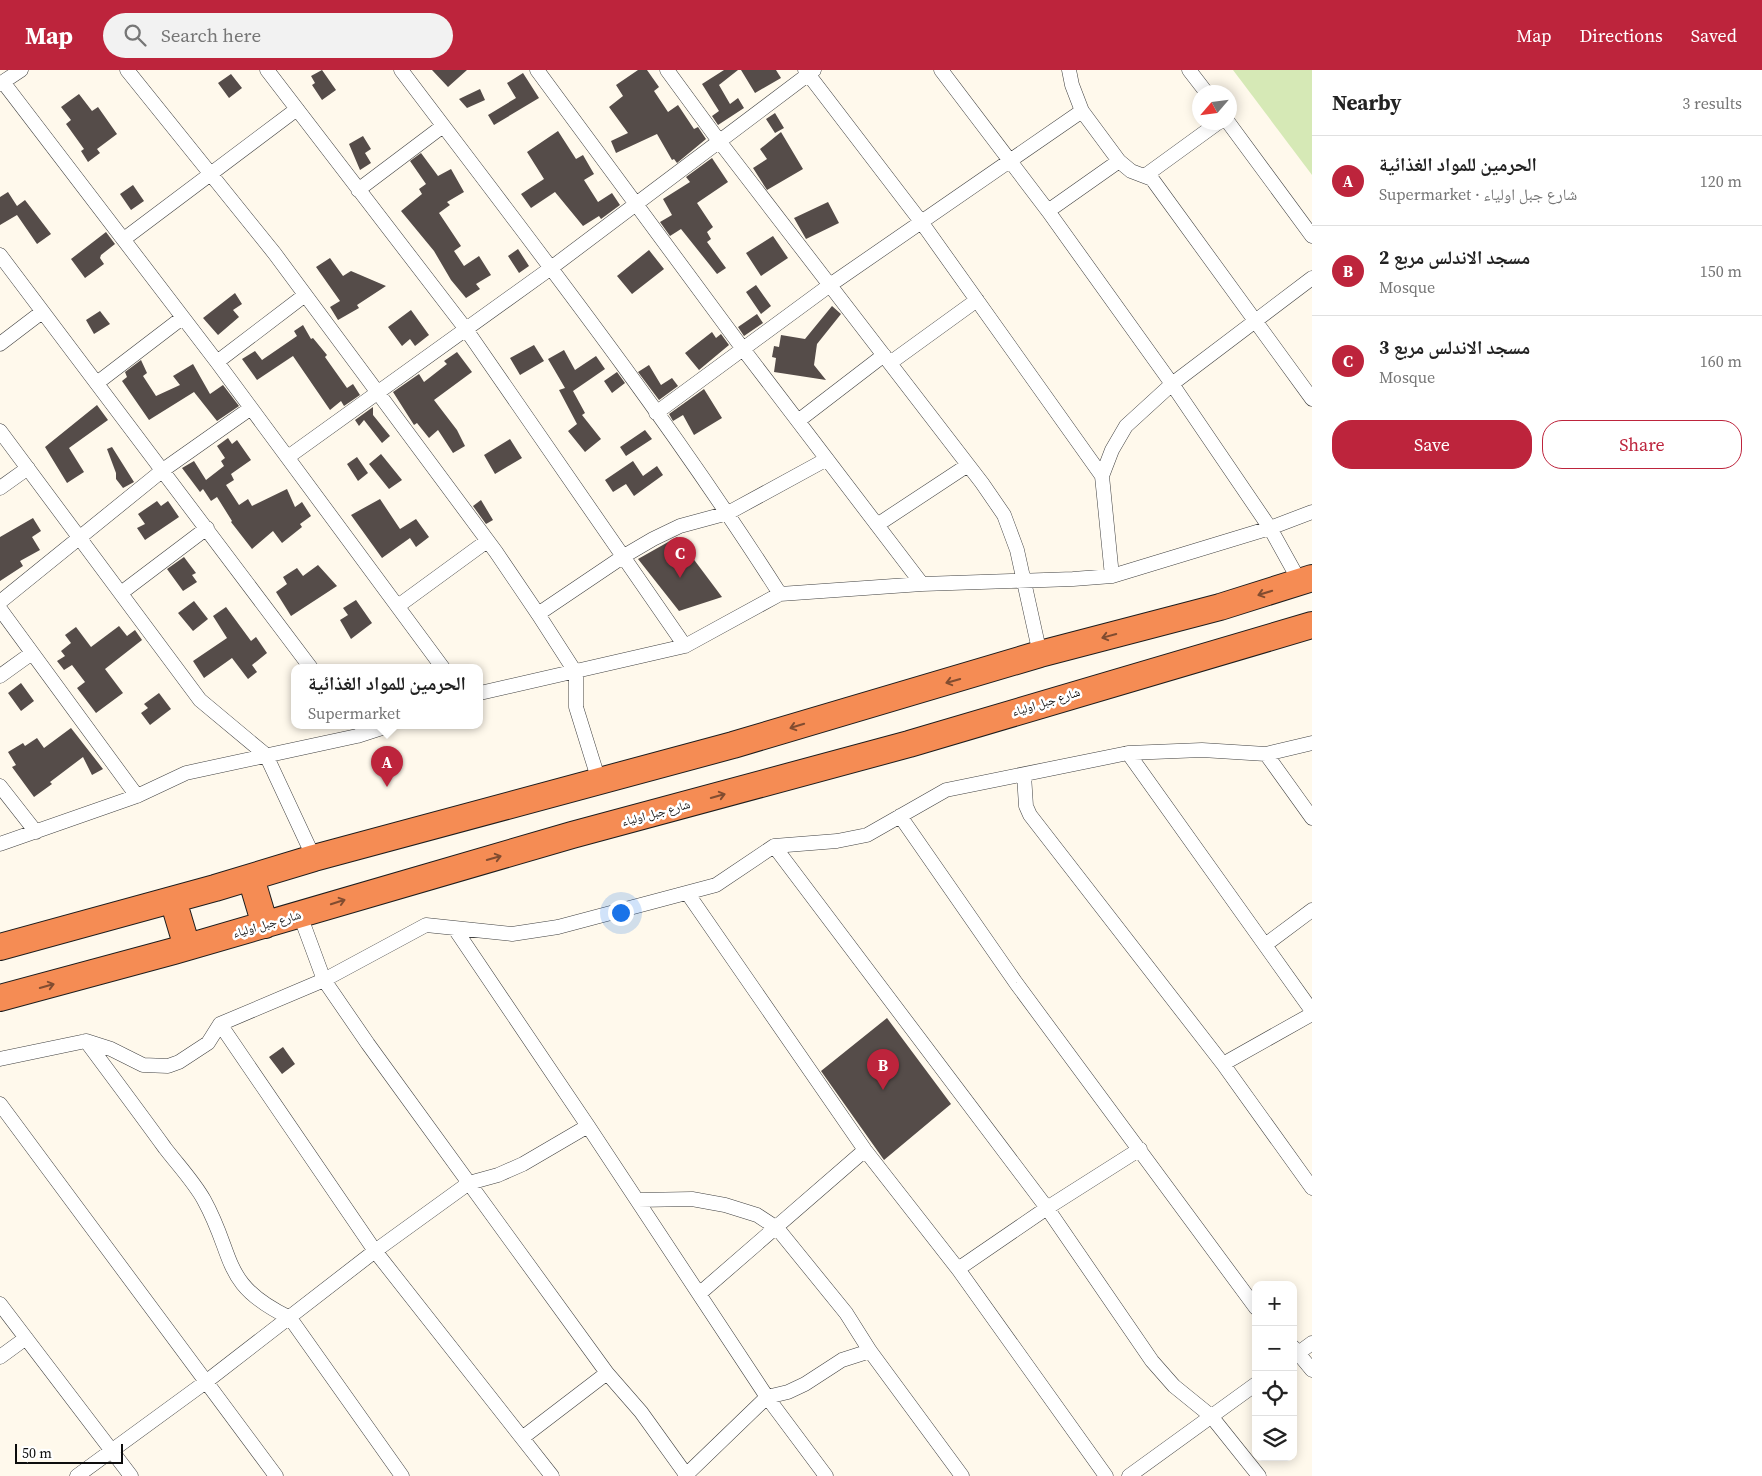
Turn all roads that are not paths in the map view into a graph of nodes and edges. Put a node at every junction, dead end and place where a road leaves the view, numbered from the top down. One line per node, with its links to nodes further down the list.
1 (21, 70): 11 (street)
2 (127, 70): 21 (street)
3 (267, 70): 13 (street)
4 (401, 70): 15 (street)
5 (537, 70): 24 (street)
6 (667, 70): 18 (street)
7 (941, 70): 20 (street)
8 (1069, 70): 14 (street)
9 (1189, 70): 12 (street)
10 (809, 71): 18 (street); 26 (street)
11 (2, 83): 28 (street)
12 (1201, 85)
13 (297, 108): 21 (street); 23 (street)
14 (1082, 111): 19 (street); 20 (street)
15 (443, 126): 23 (street); 30 (street)
16 (1208, 130): 22 (street)
17 (1234, 130): 27 (street)
18 (718, 141): 24 (street); 32 (street)
19 (1119, 161): 22 (street); 25 (street)
20 (1009, 163): 25 (street); 26 (street)
21 (211, 173): 28 (street); 33 (street)
22 (1146, 175): 37 (street)
23 (358, 190): 38 (street)
24 (637, 203): 30 (street); 40 (street)
25 (1048, 211): 44 (street)
26 (922, 223): 32 (street); 34 (street)
27 (1312, 236)
28 (124, 239): 36 (street)
29 (0, 255): 35 (street)
30 (551, 268): 38 (street); 48 (street)
31 (1312, 278): 37 (street)
32 (830, 285): 40 (street); 41 (street)
33 (305, 295): 42 (street); 45 (street)
34 (977, 300): 41 (street); 56 (street)
35 (42, 312): 39 (street); 43 (street)
36 (182, 318): 42 (street); 43 (street)
37 (1255, 322): 44 (street); 46 (street)
38 (465, 328): 45 (street); 65 (street)
39 (0, 344)
40 (743, 349): 48 (street); 49 (street)
41 (887, 359): 49 (street); 53 (street)
42 (217, 362): 47 (street)
43 (97, 383): 55 (street)
44 (1172, 384): 56 (street); 62 (street)
45 (378, 391): 51 (street); 64 (street)
46 (1312, 399)
47 (251, 408): 51 (street); 55 (street)
48 (656, 413): 59 (street)
49 (798, 421): 52 (street)
50 (0, 430): 54 (street)
51 (288, 457): 73 (street)
52 (827, 459): 59 (street); 60 (street)
53 (968, 465): 60 (street); 68 (street)
54 (28, 468): 57 (street); 63 (street)
55 (163, 470): 61 (street); 63 (street)
56 (1102, 476): 66 (street)
57 (0, 488)
58 (1312, 512): 62 (street)
59 (728, 513): 65 (street); 71 (street)
60 (877, 525): 69 (street)
61 (207, 528): 70 (street); 80 (street)
62 (1270, 528): 66 (street); 67 (street)
63 (80, 538): 70 (street); 72 (street)
64 (487, 541): 73 (street); 75 (street)
65 (624, 556): 75 (street); 77 (street)
66 (1112, 576): 68 (street)
67 (1306, 580): 79 (highway, one-way to 79)
68 (1024, 581): 69 (street); 79 (street)
69 (922, 584): 71 (street)
70 (121, 593): 90 (street)
71 (780, 594): 77 (street)
72 (0, 602)
73 (398, 606): 81 (street)
74 (0, 609): 78 (street)
75 (538, 614): 82 (street)
76 (1312, 625): 105 (highway, شارع جبل اولياء, one-way to 76)
77 (685, 646): 82 (street)
78 (32, 653): 83 (street); 94 (street)
79 (1040, 654): 92 (highway, one-way to 92)
80 (308, 664)
81 (440, 664)
82 (576, 673): 84 (street); 92 (street)
83 (0, 676)
84 (483, 692)
85 (367, 729): 86 (street)
86 (353, 731): 90 (street)
87 (1312, 743): 89 (street)
88 (1128, 753): 89 (street); 91 (street); 108 (street)
89 (1266, 754): 96 (street)
90 (266, 755): 94 (street); 100 (street)
91 (1024, 775): 95 (street); 117 (street)
92 (599, 781): 100 (highway)
93 (0, 786): 97 (street)
94 (137, 796): 97 (street)
95 (900, 816): 99 (street); 121 (street)
96 (1312, 818)
97 (36, 832): 98 (street)
98 (0, 844)
99 (774, 846): 102 (street); 125 (street)
100 (314, 858): 101 (highway)
101 (251, 878): 103 (highway); 106 (highway)
102 (688, 894): 107 (street); 120 (street)
103 (172, 900): 109 (highway); 110 (highway)
104 (1312, 910): 108 (street)
105 (300, 915): 106 (highway, شارع جبل اولياء); 111 (street)
106 (265, 924): 110 (highway, شارع جبل اولياء)
107 (455, 929): 111 (street); 119 (street)
108 (1265, 945): 113 (street)
109 (0, 947)
110 (187, 947): 112 (highway, شارع جبل اولياء, one-way to 110)
111 (324, 980): 114 (street); 122 (street)
112 (0, 998)
113 (1312, 1012): 117 (street)
114 (220, 1024): 115 (street); 127 (street)
115 (86, 1041): 116 (street); 132 (street)
116 (0, 1059)
117 (1223, 1064): 123 (street)
118 (0, 1104): 141 (street)
119 (588, 1126): 122 (street); 124 (street)
120 (865, 1150): 126 (street); 128 (street)
121 (1140, 1150): 125 (street); 130 (street)
122 (469, 1183): 127 (street); 140 (street)
123 (1312, 1188)
124 (638, 1200): 126 (street); 129 (street)
125 (1047, 1208): 128 (street); 144 (street)
126 (777, 1228): 129 (street); 135 (street)
127 (375, 1252): 132 (street); 145 (street)
128 (958, 1269): 155 (street)
129 (699, 1294): 143 (street)
130 (1252, 1303)
131 (0, 1304): 133 (street)
132 (290, 1318): 141 (street); 150 (street)
133 (26, 1338): 138 (street); 146 (street)
134 (1312, 1343): 136 (street)
135 (870, 1351): 143 (street); 154 (street)
136 (1297, 1351)
137 (1297, 1354): 139 (street)
138 (0, 1357)
139 (1312, 1370)
140 (607, 1373): 145 (street); 152 (street)
141 (206, 1381): 146 (street); 149 (street)
142 (1252, 1387): 144 (street)
143 (767, 1397): 152 (street); 153 (street)
144 (1211, 1416): 156 (street); 157 (street)
145 (522, 1438): 151 (street)
146 (112, 1450): 147 (street); 148 (street)
147 (76, 1476)
148 (131, 1476)
149 (276, 1476)
150 (402, 1476)
151 (552, 1476)
152 (686, 1476)
153 (826, 1476)
154 (962, 1476)
155 (1106, 1476)
156 (1129, 1476)
157 (1259, 1476)

